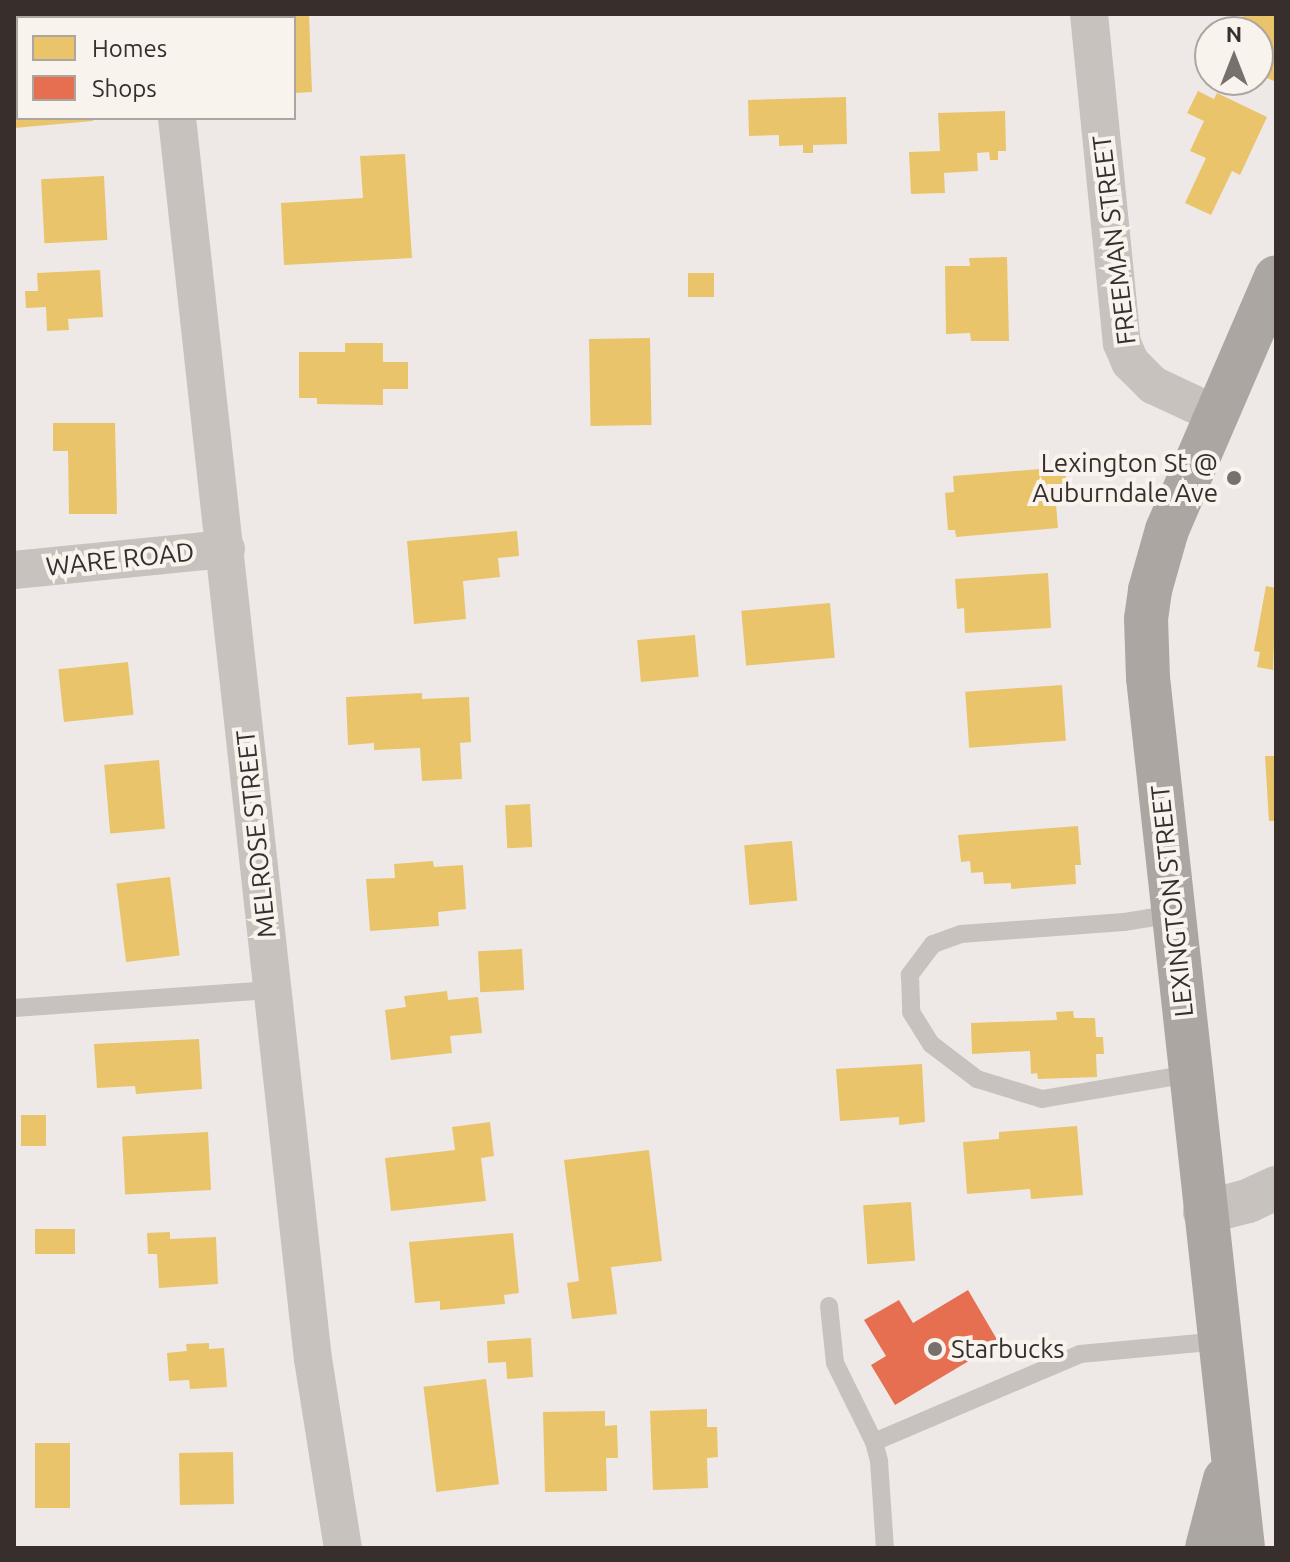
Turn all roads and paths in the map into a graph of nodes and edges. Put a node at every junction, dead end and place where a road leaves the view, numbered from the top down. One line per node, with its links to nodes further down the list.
1 (1089, 14): 5 (street, FREEMAN STREET)
2 (177, 120): 6 (street, MELROSE STREET)
3 (1276, 277): 4 (main road, LEXINGTON STREET)
4 (1265, 333): 5 (main road, LEXINGTON STREET)
5 (1217, 415): 8 (main road, LEXINGTON STREET)
6 (226, 549): 7 (street, WARE ROAD); 9 (street, MELROSE STREET)
7 (14, 570)
8 (1173, 914): 11 (main road, LEXINGTON STREET); 11 (lane)
9 (273, 990): 10 (lane); 18 (street, MELROSE STREET)
10 (14, 1008)
11 (1190, 1074): 13 (main road, LEXINGTON STREET)
12 (1276, 1188): 13 (street)
13 (1205, 1212): 15 (main road, LEXINGTON STREET)
14 (829, 1306): 16 (lane)
15 (1220, 1341): 16 (lane); 17 (main road, LEXINGTON STREET)
16 (874, 1442): 19 (lane)
17 (1231, 1449): 20 (main road); 21 (main road, LEXINGTON STREET)
18 (343, 1548)
19 (885, 1548)
20 (1207, 1548)
21 (1243, 1548)

